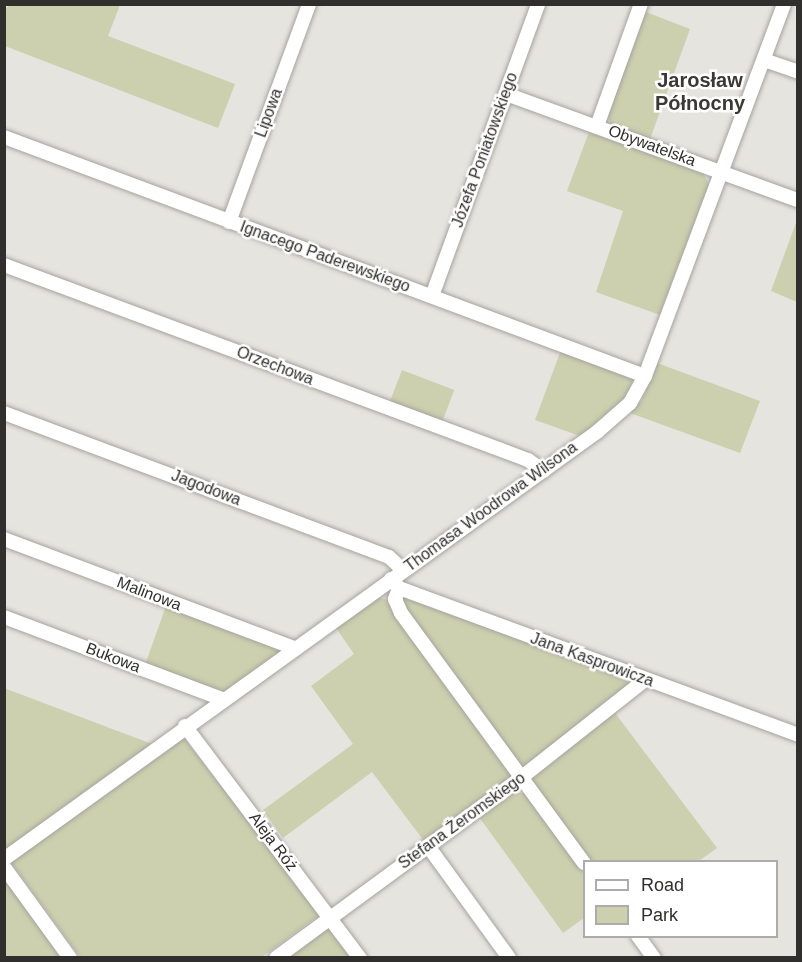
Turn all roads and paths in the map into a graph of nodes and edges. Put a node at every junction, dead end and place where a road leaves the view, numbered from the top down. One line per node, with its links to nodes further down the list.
1 (309, 4): 12 (street, Lipowa)
2 (538, 4): 7 (street, Józefa Poniatowskiego)
3 (641, 4): 8 (street)
4 (784, 4): 5 (street, Thomasa Woodrowa Wilsona)
5 (764, 60): 6 (street); 10 (street, Thomasa Woodrowa Wilsona)
6 (798, 72)
7 (506, 94): 8 (street, Obywatelska); 14 (street, Józefa Poniatowskiego)
8 (597, 126): 10 (street, Obywatelska)
9 (4, 137): 12 (street, Ignacego Paderewskiego)
10 (722, 172): 11 (street, Obywatelska); 15 (street, Thomasa Woodrowa Wilsona)
11 (798, 200)
12 (229, 222): 14 (street, Ignacego Paderewskiego)
13 (4, 265): 17 (street, Orzechowa)
14 (432, 296): 15 (street, Ignacego Paderewskiego)
15 (645, 376): 17 (street, Thomasa Woodrowa Wilsona)
16 (4, 413): 19 (street, Jagodowa)
17 (543, 471): 19 (street, Thomasa Woodrowa Wilsona)
18 (4, 539): 22 (street, Malinowa)
19 (403, 570): 20 (street, Thomasa Woodrowa Wilsona)
20 (395, 584): 22 (street, Thomasa Woodrowa Wilsona); 23 (street, Jana Kasprowicza); 27 (street)
21 (4, 617): 24 (street, Bukowa)
22 (294, 648): 24 (street, Thomasa Woodrowa Wilsona)
23 (645, 680): 26 (street, Jana Kasprowicza); 27 (street, Stefana Żeromskiego)
24 (222, 699): 25 (street, Thomasa Woodrowa Wilsona)
25 (184, 726): 29 (street, Thomasa Woodrowa Wilsona); 32 (street, Aleja Róż)
26 (798, 735)
27 (522, 777): 28 (street, Stefana Żeromskiego); 30 (street)
28 (428, 846): 32 (street, Stefana Żeromskiego); 37 (street)
29 (4, 859)
30 (583, 860)
31 (4, 867): 34 (street)
32 (331, 917): 35 (street, Stefana Żeromskiego); 36 (street, Aleja Róż)
33 (640, 938): 38 (street)
34 (70, 957)
35 (276, 957)
36 (360, 957)
37 (509, 957)
38 (654, 957)

